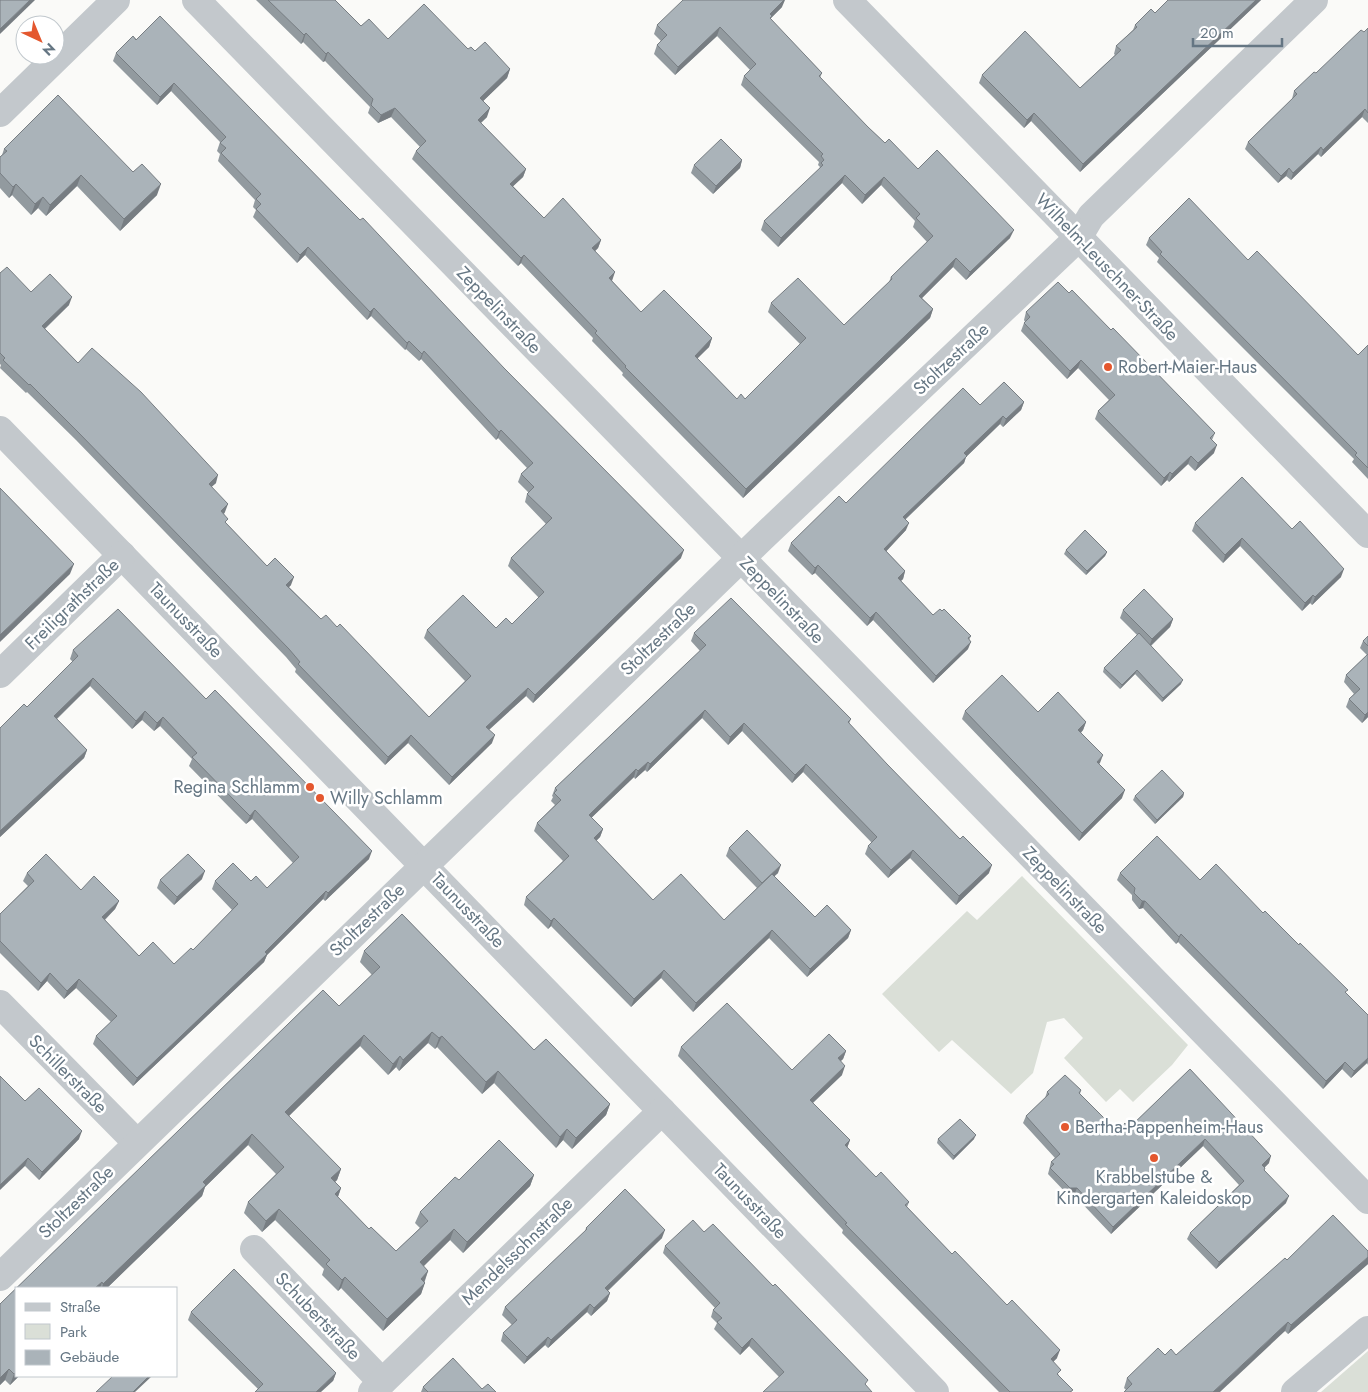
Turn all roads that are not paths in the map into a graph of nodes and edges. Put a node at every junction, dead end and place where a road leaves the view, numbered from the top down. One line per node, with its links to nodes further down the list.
1 (116, 0): 5 (street)
2 (196, 0): 10 (street, Zeppelinstraße)
3 (847, 0): 6 (street, Wilhelm-Leuschner-Straße)
4 (1314, 0): 6 (street, Stoltzestraße)
5 (0, 113)
6 (1078, 238): 8 (street, Wilhelm-Leuschner-Straße); 10 (street, Stoltzestraße)
7 (0, 430): 9 (street, Taunusstraße)
8 (1368, 534)
9 (122, 555): 11 (street, Freiligrathstraße); 12 (street, Taunusstraße)
10 (741, 558): 12 (street, Stoltzestraße); 16 (street, Zeppelinstraße)
11 (0, 674)
12 (424, 865): 14 (street, Taunusstraße); 15 (street, Stoltzestraße)
13 (0, 1004): 15 (street, Schillerstraße)
14 (662, 1110): 20 (street, Mendelssohnstraße); 21 (street, Taunusstraße)
15 (137, 1144): 18 (street, Stoltzestraße)
16 (1368, 1200)
17 (254, 1249): 20 (street, Schubertstraße)
18 (0, 1277)
19 (1368, 1330): 22 (street)
20 (375, 1389)
21 (935, 1392)
22 (1295, 1392)

